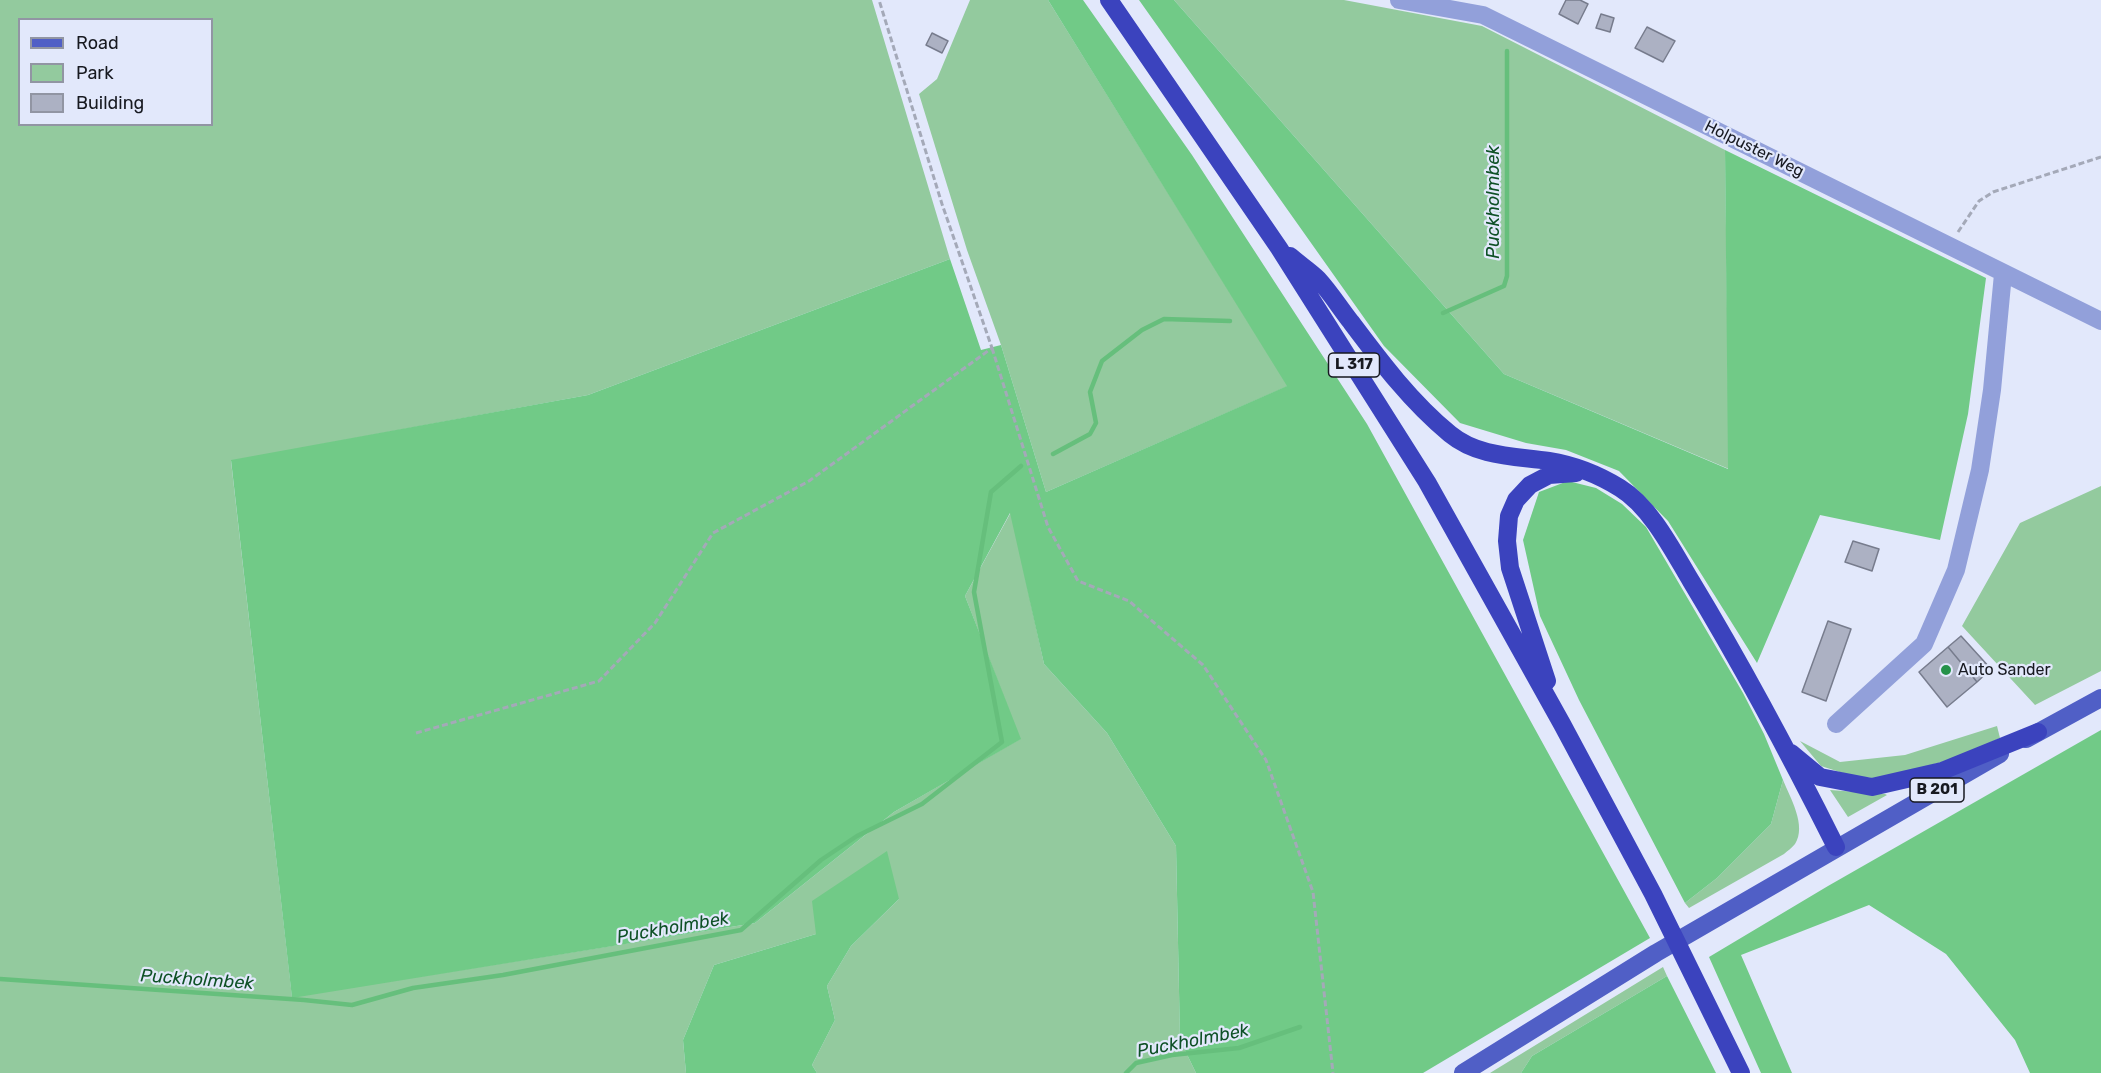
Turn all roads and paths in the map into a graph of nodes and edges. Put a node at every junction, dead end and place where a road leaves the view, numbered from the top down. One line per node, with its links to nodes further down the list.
1 (879, 0): 9 (path)
2 (1399, 0): 5 (street, Holpuster Weg)
3 (1110, 2): 6 (highway, L 317)
4 (2101, 157): 5 (path)
5 (1949, 246): 7 (street, Holpuster Weg)
6 (1279, 248): 10 (highway); 12 (highway, L 317)
7 (2003, 274): 8 (street, Holpuster Weg); 13 (street)
8 (2101, 321)
9 (992, 348): 15 (path); 18 (path)
10 (1590, 472): 12 (highway); 16 (highway)
11 (2101, 698): 14 (main road, B 201)
12 (1562, 724): 20 (highway)
13 (1836, 724)
14 (2038, 732): 16 (highway); 17 (main road, B 201)
15 (416, 733)
16 (1785, 748): 17 (highway)
17 (1836, 847): 19 (main road, B 201)
18 (1333, 1073)
19 (1463, 1073)
20 (1742, 1073)

